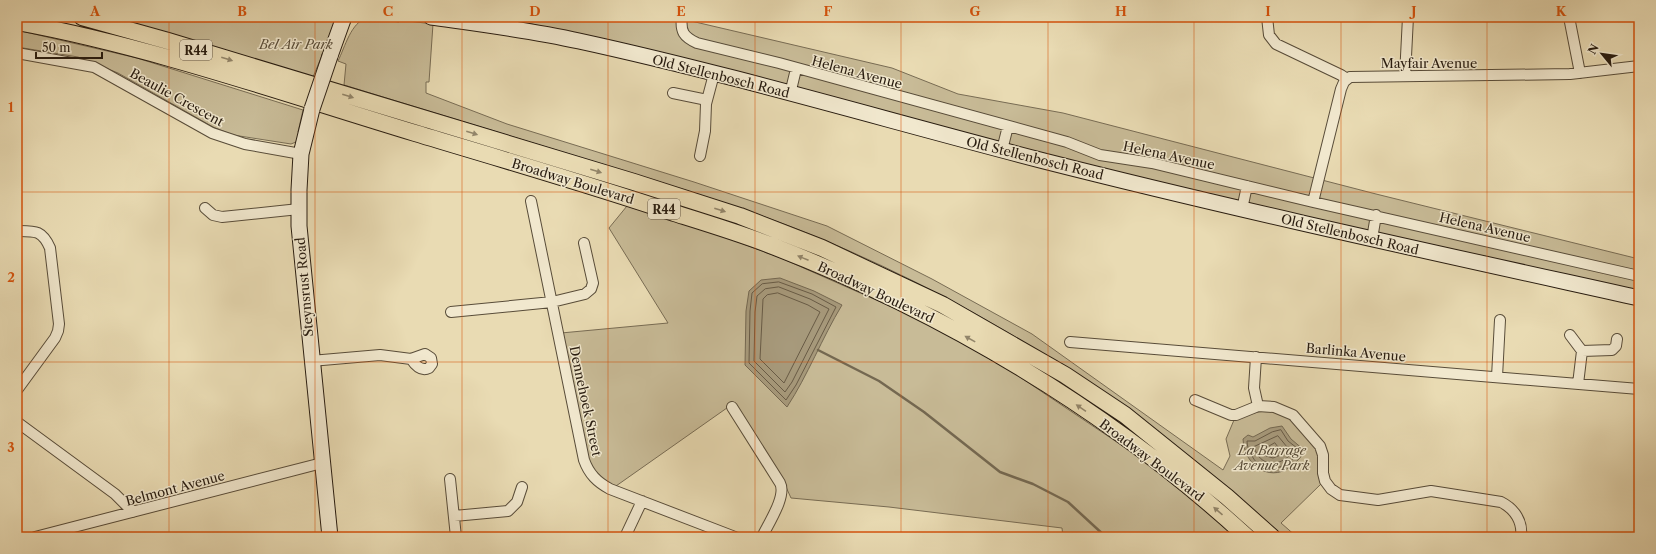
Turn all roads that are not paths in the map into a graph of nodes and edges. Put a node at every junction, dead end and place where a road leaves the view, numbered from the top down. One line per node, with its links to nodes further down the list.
1 (82, 17): 68 (main road, Broadway Boulevard / R44, one-way to 68)
2 (344, 17): 10 (street, Steynsrust Road)
3 (356, 17): 10 (street, Steynsrust Road)
4 (432, 17): 15 (street, Old Stellenbosch Road)
5 (682, 17): 13 (street, Helena Avenue)
6 (1267, 17): 17 (street)
7 (1408, 17): 16 (street)
8 (1570, 17): 14 (street)
9 (17, 22): 67 (main road, Broadway Boulevard / R44, one-way to 9)
10 (336, 42): 22 (street, Steynsrust Road, bridge)
11 (17, 53): 22 (street, Beaulie Crescent)
12 (1639, 66): 14 (street, Mayfair Avenue)
13 (796, 69): 19 (street); 21 (street, Helena Avenue)
14 (1580, 73): 16 (street, Mayfair Avenue)
15 (714, 74): 19 (street, Old Stellenbosch Road); 20 (street)
16 (1405, 76): 17 (street, Mayfair Avenue)
17 (1347, 79): 27 (street)
18 (673, 93): 20 (street)
19 (790, 94): 23 (street, Old Stellenbosch Road)
20 (707, 100): 24 (street)
21 (1008, 126): 23 (street); 25 (street, Helena Avenue)
22 (303, 148): 29 (street, Steynsrust Road)
23 (1002, 150): 30 (street, Old Stellenbosch Road)
24 (700, 156)
25 (1247, 186): 27 (street, Helena Avenue); 30 (street)
26 (531, 201): 37 (street, Dennehoek Street)
27 (1314, 202): 31 (street, Helena Avenue)
28 (205, 208): 29 (street)
29 (299, 209): 46 (street, Steynsrust Road)
30 (1242, 209): 33 (street, Old Stellenbosch Road)
31 (1376, 215): 33 (street); 35 (street, Helena Avenue)
32 (17, 231): 50 (street)
33 (1372, 239): 36 (street, Old Stellenbosch Road)
34 (584, 243): 37 (street)
35 (1639, 276)
36 (1639, 298)
37 (552, 302): 38 (street); 58 (street, Dennehoek Street)
38 (451, 312)
39 (1500, 320): 47 (street)
40 (1570, 335): 43 (street)
41 (1617, 339): 43 (street)
42 (1070, 342): 44 (street, Barlinka Avenue)
43 (1582, 351): 48 (street)
44 (1256, 357): 47 (street, Barlinka Avenue); 52 (street)
45 (411, 359): 46 (street)
46 (312, 361): 55 (street, Steynsrust Road)
47 (1496, 377): 48 (street, Barlinka Avenue)
48 (1578, 384): 49 (street, Barlinka Avenue)
49 (1639, 389)
50 (17, 390)
51 (1195, 400): 52 (street)
52 (1258, 406): 69 (street)
53 (732, 407): 66 (street)
54 (17, 422): 59 (street)
55 (322, 462): 59 (street, Belmont Avenue); 62 (street, Steynsrust Road)
56 (450, 480): 60 (street)
57 (522, 486): 60 (street)
58 (642, 501): 64 (street); 65 (street, Dennehoek Street)
59 (133, 512): 61 (street, Belmont Avenue)
60 (454, 516): 63 (street)
61 (35, 537)
62 (330, 537)
63 (456, 537)
64 (624, 537)
65 (735, 537)
66 (762, 537)
67 (1247, 537)
68 (1272, 537)
69 (1521, 537)

